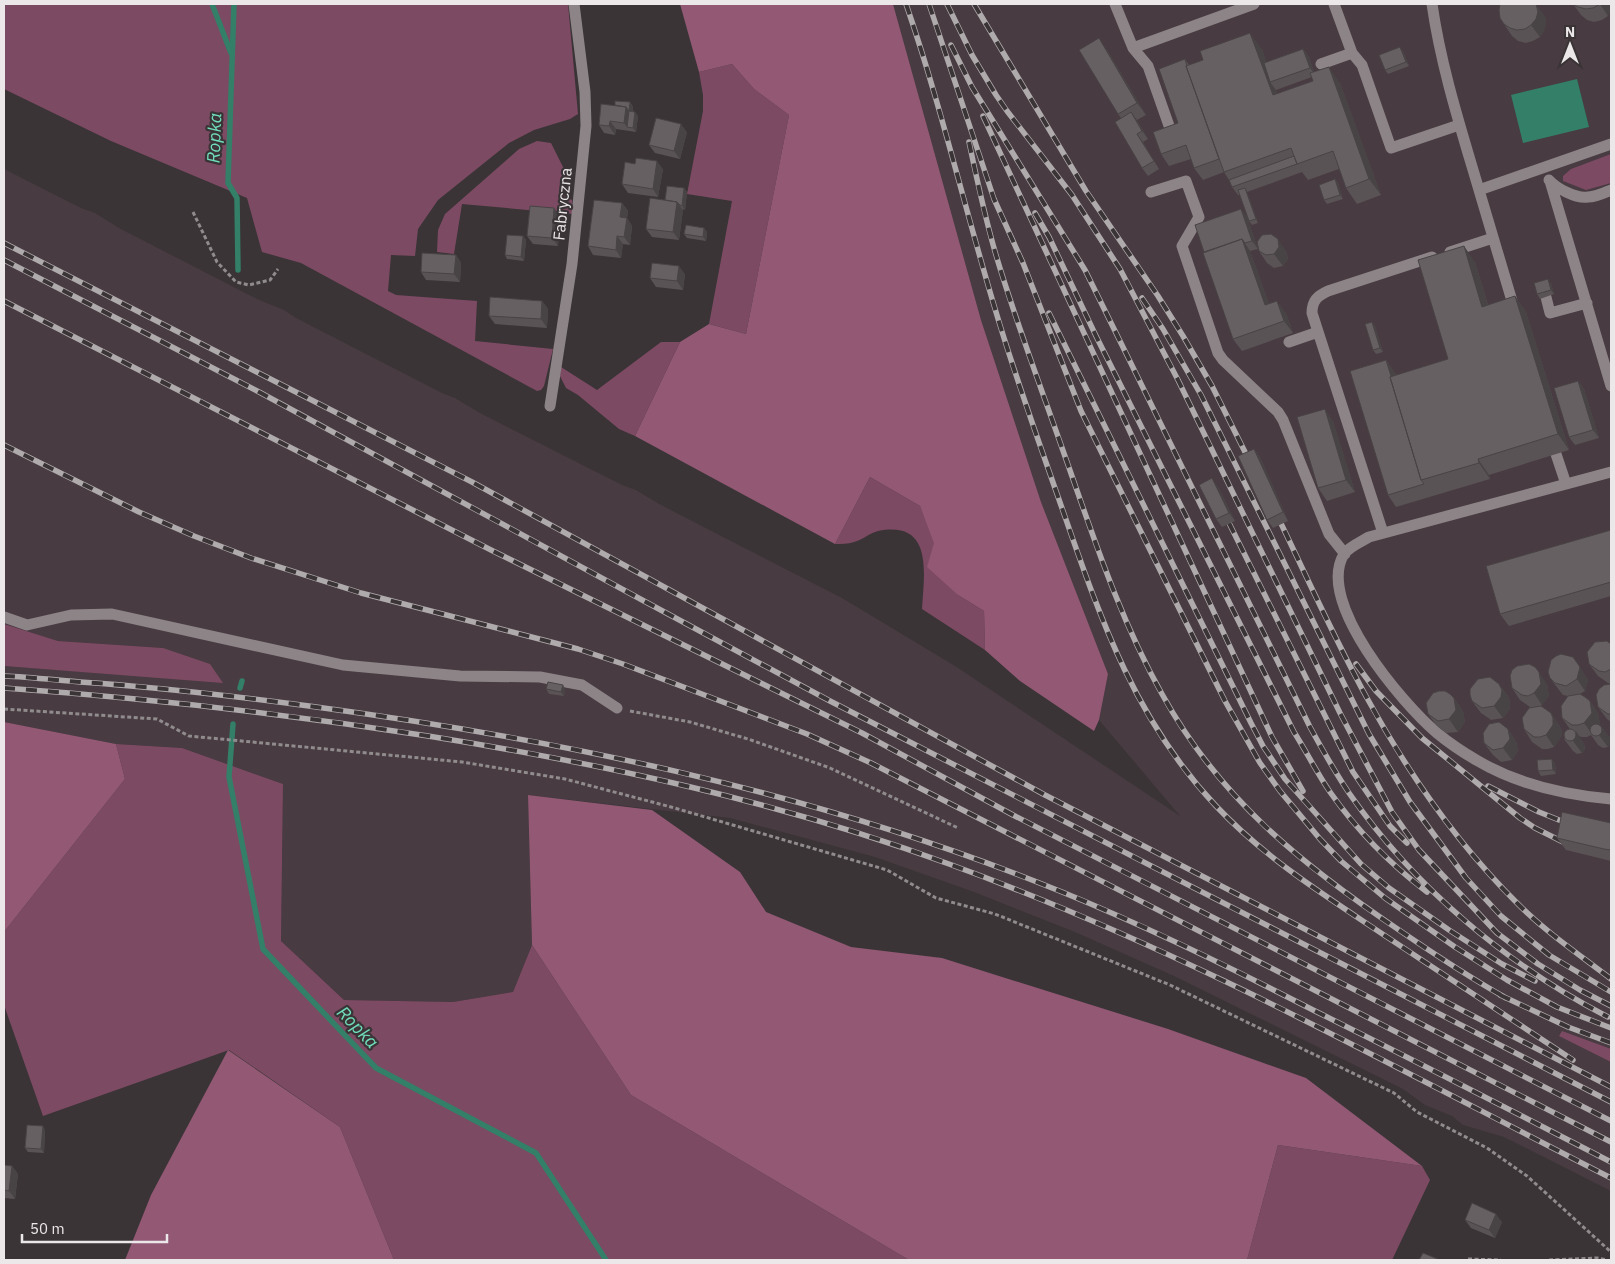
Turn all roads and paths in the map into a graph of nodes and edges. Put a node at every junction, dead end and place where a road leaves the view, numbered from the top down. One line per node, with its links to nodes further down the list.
1 (574, 4): 26 (lane, Fabryczna)
2 (1114, 4): 6 (lane)
3 (1254, 4): 6 (lane)
4 (1334, 4): 7 (lane)
5 (1432, 4): 9 (lane)
6 (1134, 48): 10 (lane)
7 (1352, 53): 8 (lane); 9 (lane)
8 (1321, 64)
9 (1460, 125): 14 (lane)
10 (1174, 140)
11 (1611, 144): 12 (lane)
12 (1545, 167): 13 (lane); 14 (lane)
13 (1550, 181): 15 (lane); 21 (lane)
14 (1479, 190): 18 (lane)
15 (1611, 190)
16 (1151, 192): 31 (lane)
17 (193, 212): 19 (path)
18 (1493, 238): 22 (lane); 23 (lane)
19 (278, 269)
20 (1546, 297): 21 (lane)
21 (1586, 303): 25 (lane)
22 (1516, 315)
23 (1318, 332): 24 (lane); 30 (lane)
24 (1289, 342)
25 (1611, 386)
26 (550, 406)
27 (1556, 454): 29 (lane)
28 (1611, 472): 29 (lane)
29 (1566, 484): 30 (lane)
30 (1383, 532): 31 (lane)
31 (1345, 554): 35 (lane)
32 (4, 617): 33 (lane)
33 (617, 708): 36 (path)
34 (4, 709): 37 (path)
35 (1611, 800)
36 (958, 828)
37 (1611, 1252)
38 (1468, 1259): 39 (path)
39 (1501, 1260)
40 (1549, 1260): 41 (path)
41 (1607, 1260)

